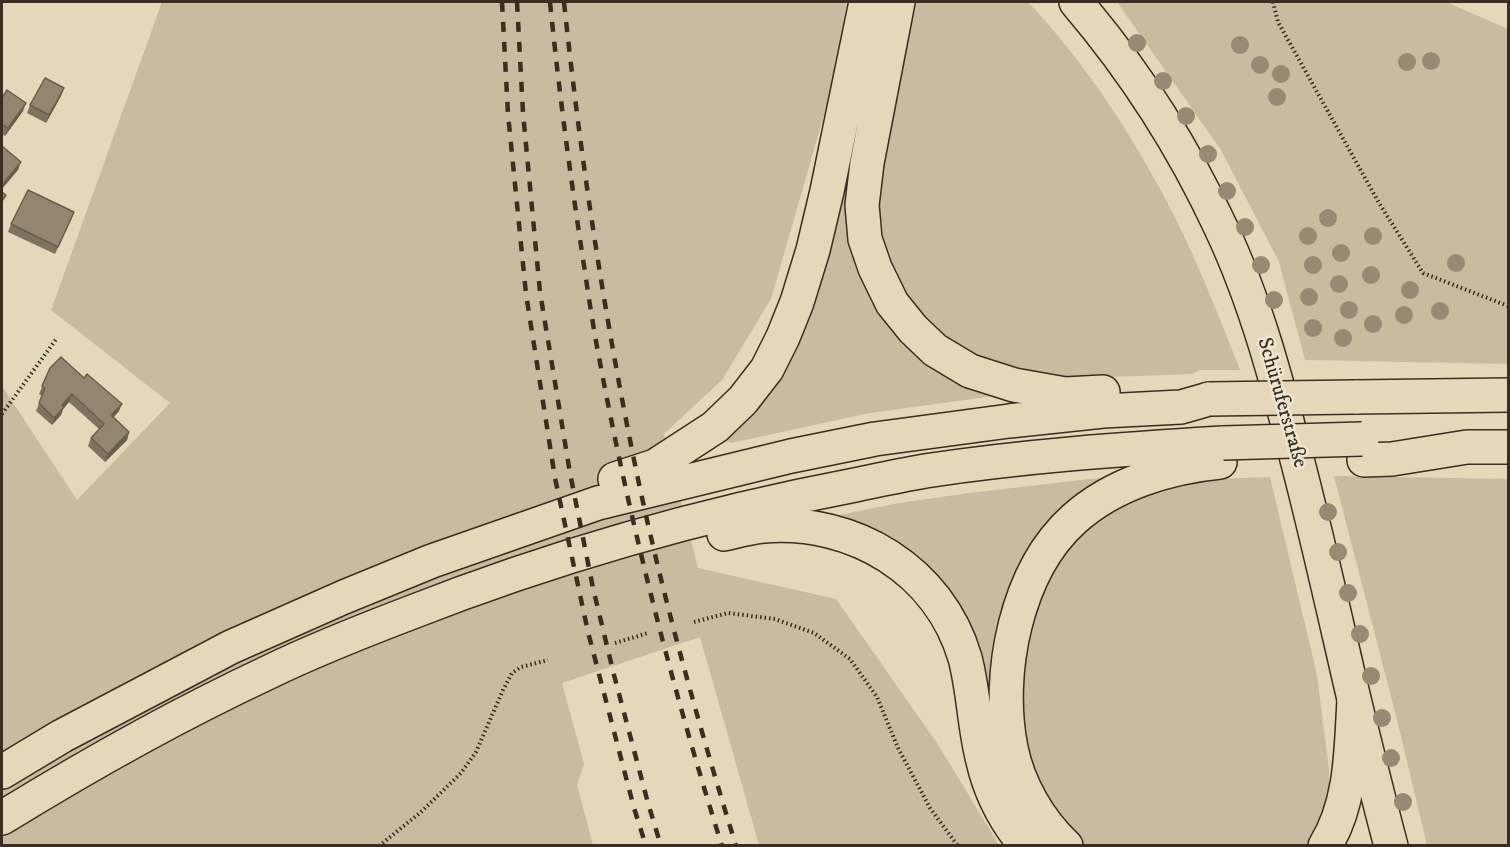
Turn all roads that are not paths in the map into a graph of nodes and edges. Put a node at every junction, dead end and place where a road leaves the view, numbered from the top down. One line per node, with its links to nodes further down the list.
1 (866, 2): 9 (main road)
2 (898, 2): 5 (main road)
3 (1076, 2): 10 (main road, Schüruferstraße)
4 (1509, 395): 5 (main road, bridge)
5 (1209, 399): 9 (main road)
6 (1509, 447): 7 (main road)
7 (1225, 452): 8 (main road); 14 (main road)
8 (619, 541): 12 (main road); 13 (main road)
9 (474, 546): 11 (main road)
10 (1354, 700): 15 (main road); 16 (main road, Schüruferstraße)
11 (2, 772)
12 (2, 818)
13 (1026, 846)
14 (1066, 846)
15 (1325, 846)
16 (1390, 846)

